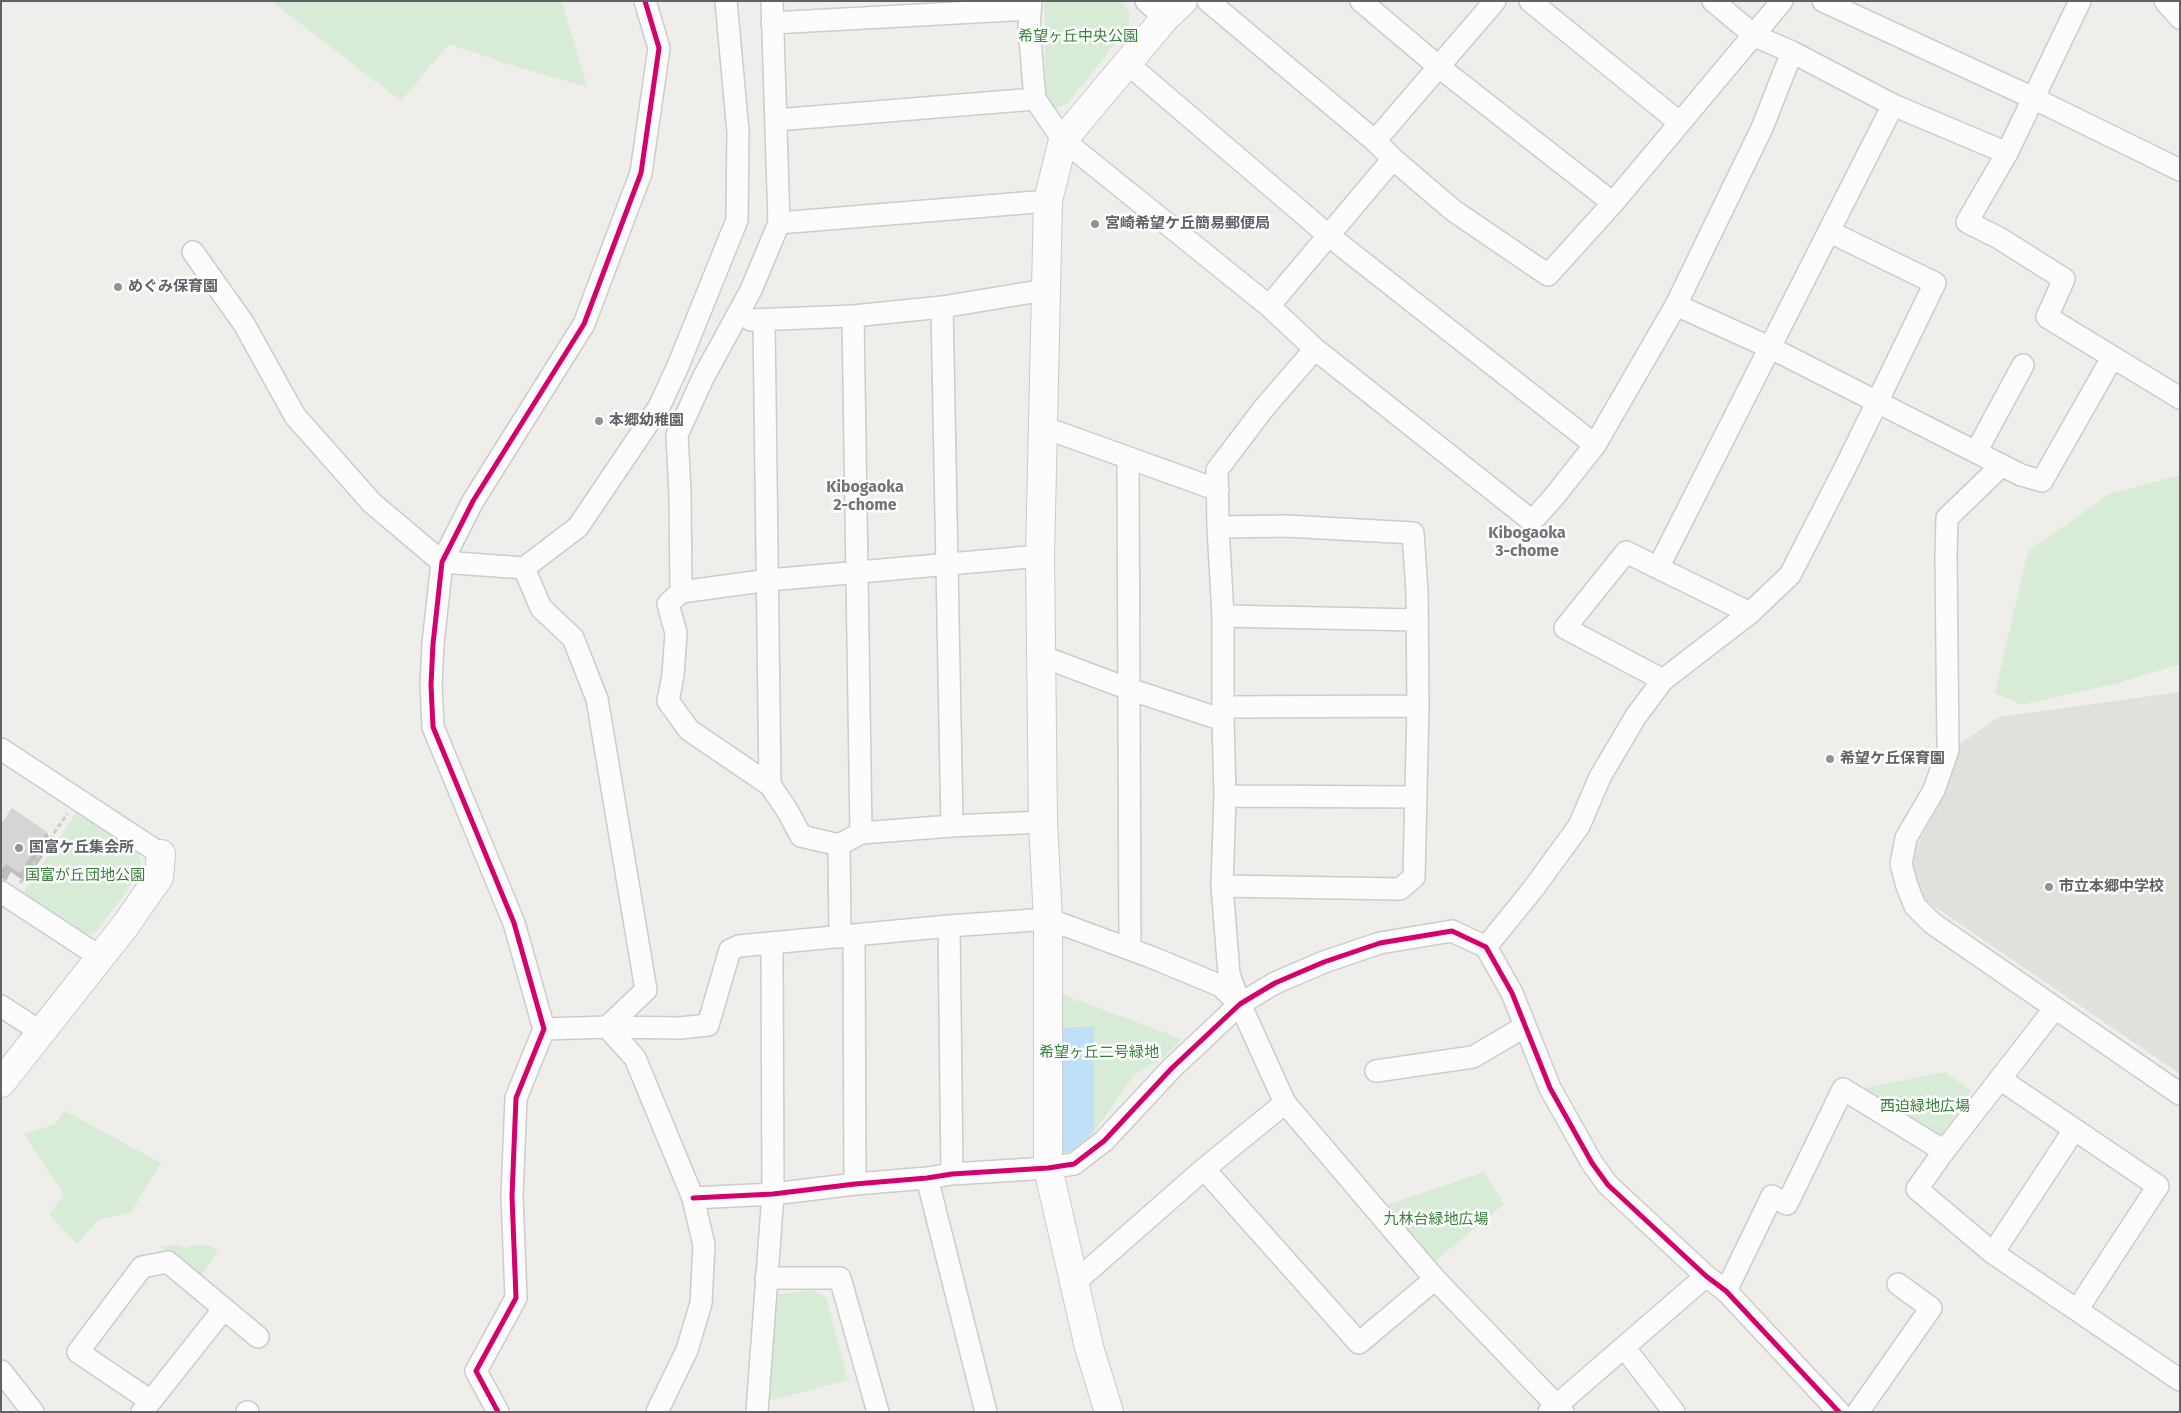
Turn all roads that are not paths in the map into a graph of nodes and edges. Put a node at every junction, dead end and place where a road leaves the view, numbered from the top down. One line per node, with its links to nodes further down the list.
1 (645, 1): 58 (street)
2 (726, 1): 60 (street)
3 (772, 1): 16 (street)
4 (1208, 1): 27 (street)
5 (1361, 1): 20 (street)
6 (1495, 1): 20 (street)
7 (1530, 1): 25 (street)
8 (1713, 1): 17 (street)
9 (1782, 1): 17 (street)
10 (1823, 1): 21 (street)
11 (2080, 1): 21 (street)
12 (2165, 1): 15 (street)
13 (1030, 5): 16 (street); 22 (street)
14 (1165, 7): 19 (street)
15 (2180, 18)
16 (772, 23): 24 (street)
17 (1754, 36): 18 (street); 25 (street)
18 (1792, 52): 23 (street); 38 (street)
19 (1128, 64): 26 (street); 35 (street)
20 (1439, 68): 27 (street); 32 (street)
21 (2033, 98): 28 (street); 30 (street)
22 (1035, 99): 24 (street); 26 (street)
23 (1893, 105): 28 (street); 34 (street)
24 (776, 120): 33 (street)
25 (1680, 123): 32 (street)
26 (1063, 140): 31 (street); 39 (street)
27 (1375, 141): 29 (street)
28 (2007, 153): 46 (street)
29 (1394, 159): 32 (street); 35 (street)
30 (2180, 170)
31 (1048, 201): 33 (street); 37 (street)
32 (1613, 203)
33 (779, 223): 42 (street)
34 (1830, 232): 44 (street); 49 (street)
35 (1328, 235): 39 (street); 51 (street)
36 (193, 252): 58 (street)
37 (1045, 290): 40 (street); 50 (street)
38 (1676, 305): 44 (street); 51 (street)
39 (1268, 306): 45 (street)
40 (942, 307): 41 (street); 59 (street)
41 (854, 316): 43 (street); 62 (street)
42 (736, 319): 43 (street); 64 (street)
43 (764, 320): 63 (street)
44 (1769, 347): 49 (street); 61 (street)
45 (1315, 349): 51 (street); 55 (street)
46 (2112, 358): 48 (street); 54 (street)
47 (2023, 365): 52 (street)
48 (2180, 398)
49 (1876, 401): 52 (street); 65 (street)
50 (1043, 427): 53 (street); 57 (street)
51 (1595, 445)
52 (1976, 452): 54 (street)
53 (1128, 458): 55 (street); 70 (street)
54 (2002, 465): 93 (street)
55 (1218, 490): 56 (street)
56 (1218, 527): 66 (street); 67 (street)
57 (1040, 556): 59 (street); 68 (street)
58 (442, 562): 60 (street); 96 (street)
59 (946, 565): 62 (street); 78 (street)
60 (524, 568): 94 (street)
61 (1658, 568): 65 (street); 69 (street)
62 (857, 573): 63 (street); 79 (street)
63 (769, 580): 64 (street); 74 (street)
64 (681, 592): 74 (street)
65 (1750, 612): 69 (street)
66 (1224, 616): 67 (street); 72 (street)
67 (1416, 620): 71 (street)
68 (1041, 656): 70 (street); 77 (street)
69 (1663, 680): 88 (street)
70 (1129, 689): 72 (street); 89 (street)
71 (1418, 706): 72 (street); 76 (street)
72 (1223, 713): 75 (street)
73 (1, 749): 81 (street)
74 (770, 785): 80 (street)
75 (1225, 796): 76 (street); 82 (street)
76 (1416, 797): 82 (street)
77 (1043, 822): 78 (street); 84 (street)
78 (952, 826): 79 (street)
79 (860, 833): 80 (street)
80 (839, 845): 86 (street)
81 (161, 854): 90 (street)
82 (1222, 886): 91 (street)
83 (5, 895): 90 (street)
84 (1048, 919): 85 (street); 89 (street); 105 (street)
85 (949, 926): 86 (street); 107 (street)
86 (847, 936): 87 (street); 109 (street)
87 (772, 943): 94 (street); 110 (street)
88 (1486, 947): 91 (street); 95 (street)
89 (1130, 949): 91 (street)
90 (100, 957): 97 (street)
91 (1240, 1004): 102 (street); 105 (street)
92 (1, 1006): 97 (street)
93 (2055, 1008): 99 (street); 101 (street)
94 (607, 1027): 96 (street); 111 (street)
95 (1524, 1027): 98 (street); 113 (street)
96 (544, 1029): 128 (street)
97 (41, 1032): 100 (street)
98 (1376, 1071)
99 (2000, 1079): 103 (street); 104 (street)
100 (1, 1083)
101 (2180, 1094)
102 (1285, 1104): 106 (street); 115 (street)
103 (2074, 1130): 112 (street); 120 (street)
104 (1944, 1151): 112 (street); 118 (street)
105 (1048, 1168): 107 (street); 116 (street)
106 (1204, 1169): 115 (street); 116 (street)
107 (952, 1174): 108 (street)
108 (927, 1178): 109 (street); 132 (street)
109 (856, 1184): 110 (street)
110 (773, 1194): 111 (street); 114 (street)
111 (693, 1198): 129 (street)
112 (1993, 1253): 120 (street)
113 (1706, 1276): 118 (street); 122 (street)
114 (766, 1278): 130 (street); 131 (street)
115 (1435, 1279): 126 (street)
116 (1074, 1283): 133 (street)
117 (1898, 1284): 136 (street)
118 (1726, 1291): 135 (street)
119 (223, 1310): 121 (street); 125 (street); 125 (street)
120 (2077, 1310): 124 (street)
121 (258, 1337)
122 (1624, 1347): 126 (street); 134 (street)
123 (1, 1371): 127 (street)
124 (2180, 1380)
125 (145, 1406)
126 (1556, 1409)
127 (33, 1412)
128 (498, 1412)
129 (657, 1412)
130 (757, 1412)
131 (878, 1412)
132 (986, 1412)
133 (1108, 1412)
134 (1674, 1412)
135 (1838, 1412)
136 (1858, 1412)

